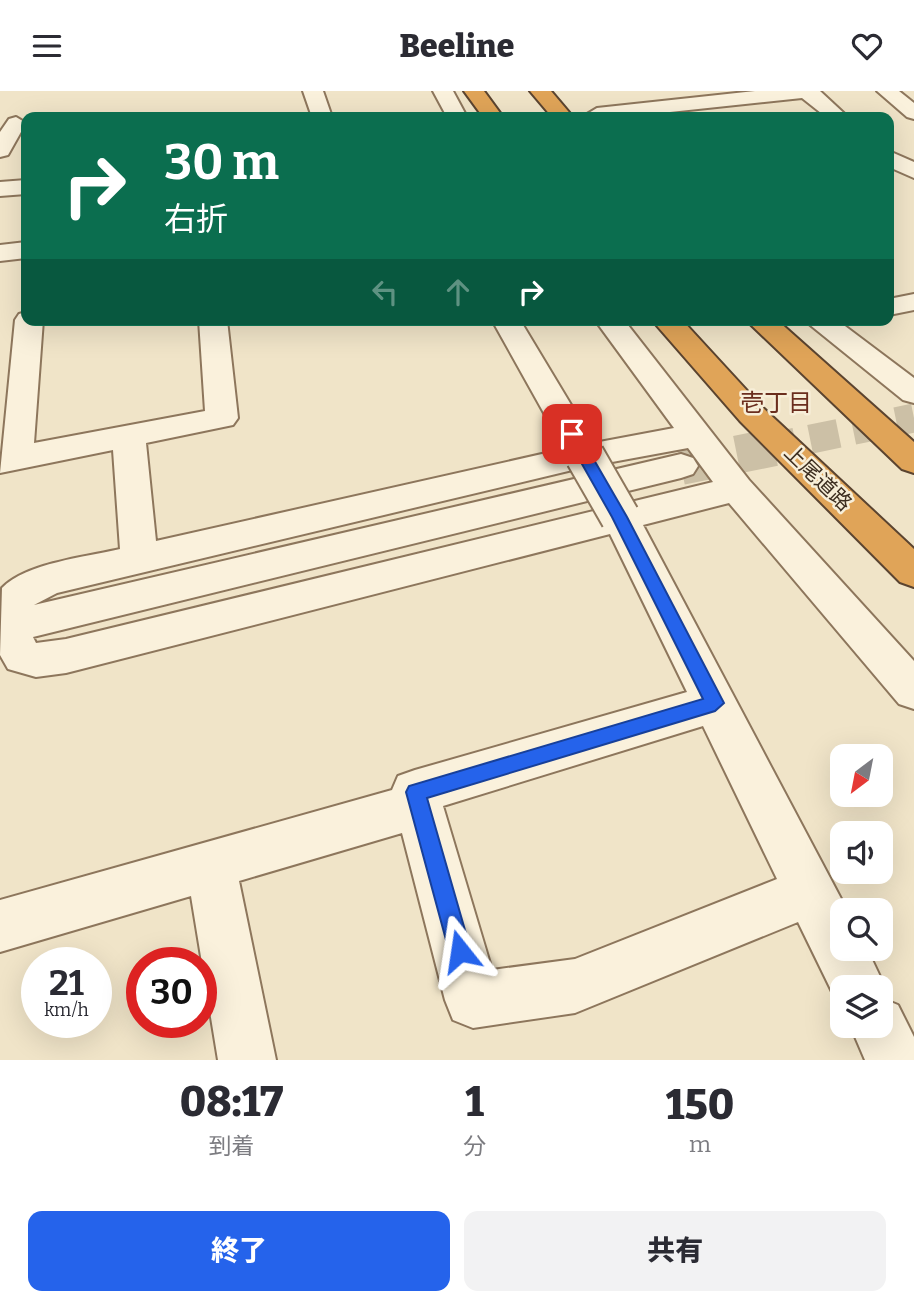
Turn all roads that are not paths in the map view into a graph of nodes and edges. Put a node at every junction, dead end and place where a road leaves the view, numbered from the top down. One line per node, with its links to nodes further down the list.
1 (313, 91): 8 (street)
2 (443, 91): 9 (street)
3 (474, 91): 10 (highway)
4 (540, 91): 11 (highway)
5 (808, 91): 13 (street); 14 (street)
6 (887, 91): 15 (street)
7 (582, 99): 12 (street)
8 (320, 112)
9 (454, 112)
10 (489, 112)
11 (559, 112)
12 (594, 112)
13 (632, 112)
14 (832, 112)
15 (914, 113)
16 (894, 161): 17 (street)
17 (914, 171)
18 (21, 187): 19 (street)
19 (0, 189)
20 (21, 251): 21 (street)
21 (0, 253)
22 (914, 302): 24 (street)
23 (21, 306): 25 (street)
24 (894, 306)
25 (0, 308)
26 (28, 326): 37 (street)
27 (214, 326): 34 (street)
28 (509, 326): 36 (street)
29 (612, 326): 35 (street)
30 (671, 326): 42 (highway, 上尾道路)
31 (767, 326): 38 (highway)
32 (828, 326): 33 (street)
33 (912, 390)
34 (129, 436): 37 (street); 41 (street)
35 (689, 450): 36 (street); 39 (street); 43 (street)
36 (585, 456): 40 (street, bridge); 41 (street)
37 (8, 459)
38 (914, 461)
39 (737, 489): 40 (street); 44 (street)
40 (620, 517): 43 (street); 45 (street)
41 (139, 558): 43 (street)
42 (914, 572)
43 (2, 629)
44 (914, 691)
45 (715, 703): 46 (street); 48 (street)
46 (419, 805): 47 (street); 48 (street)
47 (211, 865): 49 (street); 52 (street)
48 (810, 892): 50 (street)
49 (0, 926)
50 (852, 975)
51 (884, 1038): 53 (street)
52 (242, 1058)
53 (895, 1060)

